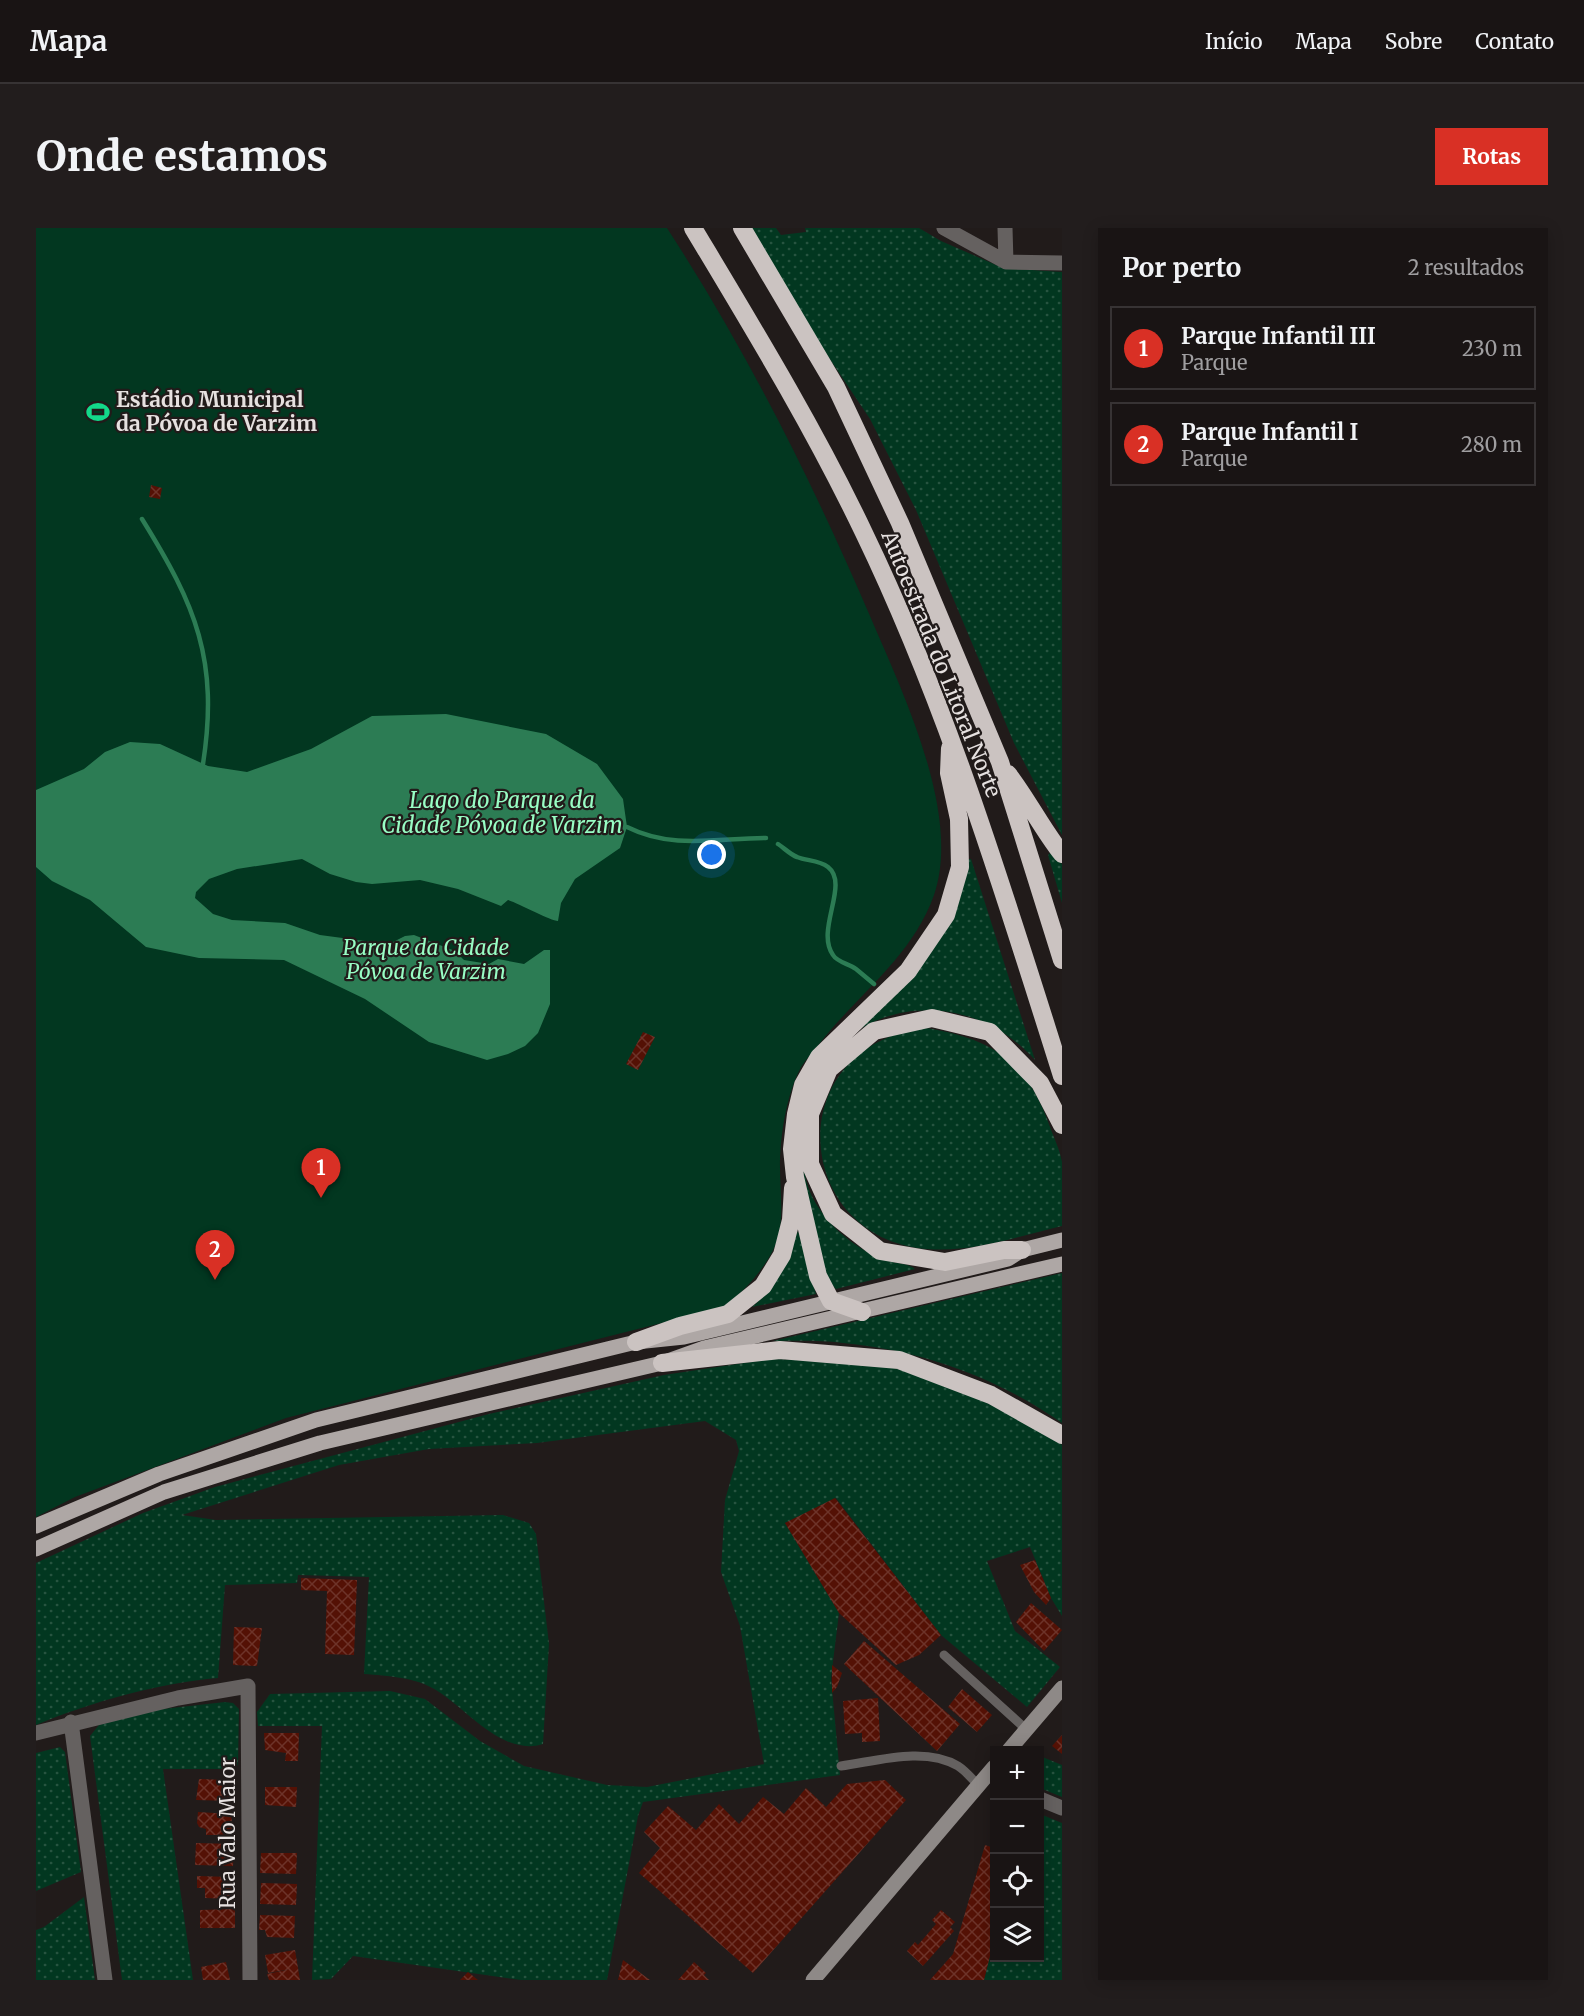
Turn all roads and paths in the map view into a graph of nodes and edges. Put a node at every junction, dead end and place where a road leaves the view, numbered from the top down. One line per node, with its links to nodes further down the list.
1 (693, 228): 7 (highway, Autoestrada do Litoral Norte)
2 (742, 228): 8 (highway, Autoestrada do Litoral Norte)
3 (944, 228): 5 (street)
4 (1005, 228): 5 (street)
5 (1006, 262): 6 (street)
6 (1062, 263)
7 (950, 741): 11 (highway, Autoestrada do Litoral Norte); 13 (highway)
8 (1000, 762): 9 (highway); 10 (highway, Autoestrada do Litoral Norte)
9 (1062, 854)
10 (1062, 960)
11 (1062, 1076)
12 (1062, 1125): 15 (highway)
13 (795, 1178): 17 (highway); 19 (highway)
14 (1060, 1240): 15 (main road)
15 (1022, 1250): 17 (main road)
16 (1062, 1264): 18 (main road)
17 (831, 1301): 18 (highway); 19 (main road)
18 (862, 1312): 20 (main road)
19 (636, 1342): 22 (main road)
20 (662, 1363): 21 (highway); 23 (main road)
21 (1062, 1435)
22 (36, 1526)
23 (36, 1549)
24 (944, 1655): 27 (lane)
25 (1062, 1688): 27 (street)
26 (71, 1722): 28 (street); 34 (street); 35 (street, Rua Valo Maior)
27 (1027, 1730): 29 (street)
28 (36, 1733)
29 (1013, 1746)
30 (841, 1766): 31 (lane)
31 (989, 1777): 36 (street)
32 (1044, 1800): 33 (street)
33 (1062, 1808)
34 (105, 1980)
35 (250, 1980)
36 (813, 1980)

